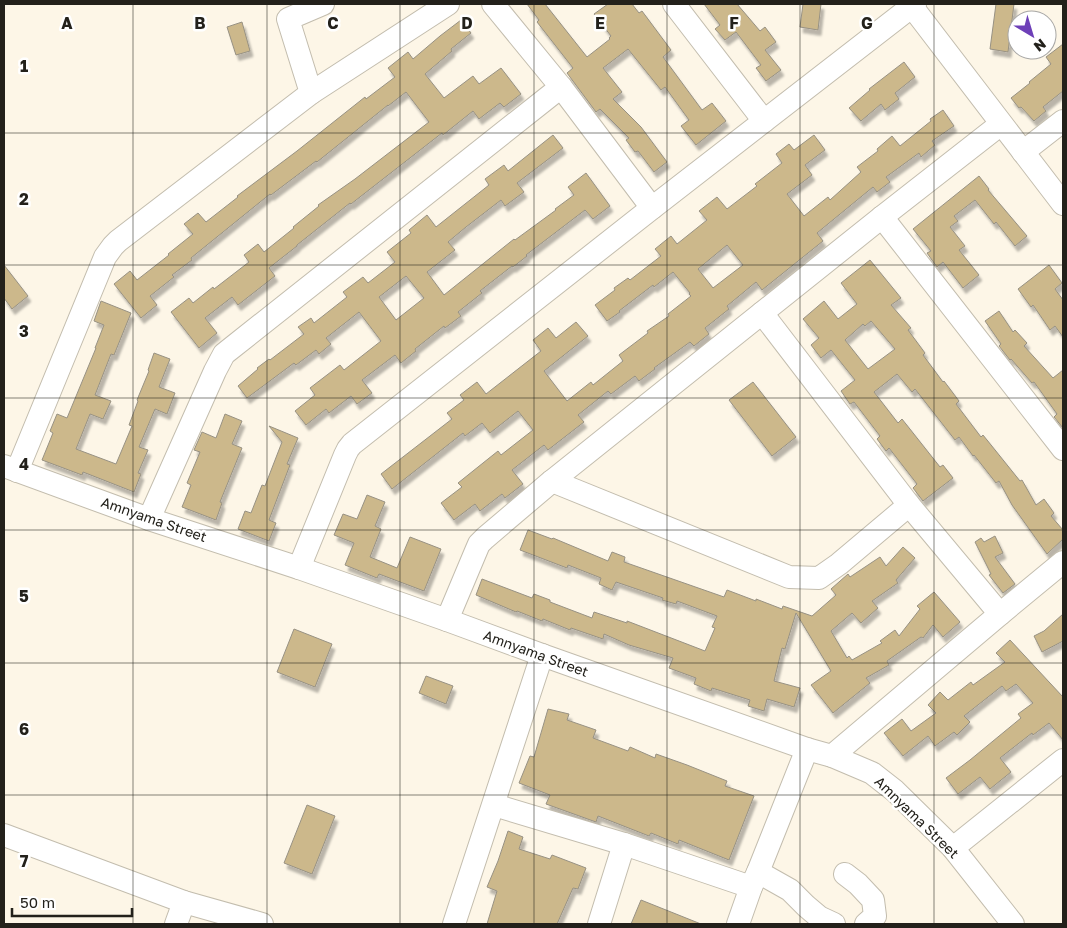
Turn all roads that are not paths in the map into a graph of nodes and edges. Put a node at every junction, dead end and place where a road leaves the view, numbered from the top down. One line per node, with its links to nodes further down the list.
1 (323, 4): 6 (street)
2 (448, 4): 8 (street)
3 (493, 4): 7 (street)
4 (674, 4): 9 (street)
5 (913, 5): 9 (street); 11 (street)
6 (285, 11): 8 (street)
7 (561, 87): 14 (street); 21 (street)
8 (311, 93): 18 (street)
9 (764, 121): 14 (street)
10 (1063, 121): 12 (street)
11 (1001, 124): 12 (street); 15 (street)
12 (1024, 152): 13 (street)
13 (1063, 204)
14 (652, 208): 23 (street)
15 (882, 217): 16 (street); 17 (street)
16 (762, 313): 19 (street); 20 (street)
17 (1063, 449)
18 (10, 469): 21 (street, Amnyama Street)
19 (552, 481): 20 (street); 25 (street)
20 (909, 504): 24 (street)
21 (149, 519): 23 (street, Amnyama Street)
22 (1063, 562): 24 (street)
23 (299, 568): 25 (street, Amnyama Street)
24 (1000, 614): 28 (street)
25 (447, 620): 26 (street, Amnyama Street)
26 (542, 655): 27 (street, Amnyama Street); 30 (street)
27 (806, 749): 28 (street, Amnyama Street); 35 (street)
28 (832, 756): 33 (street, Amnyama Street)
29 (1063, 760): 33 (street)
30 (494, 806): 32 (street); 39 (street)
31 (4, 835): 36 (street)
32 (624, 844): 35 (street); 40 (street)
33 (953, 848): 44 (street, Amnyama Street)
34 (845, 874): 43 (street)
35 (754, 880): 41 (street); 42 (street)
36 (184, 902): 37 (street); 38 (street)
37 (176, 924)
38 (262, 924)
39 (454, 924)
40 (599, 924)
41 (738, 924)
42 (834, 924)
43 (866, 924)
44 (1012, 924)

